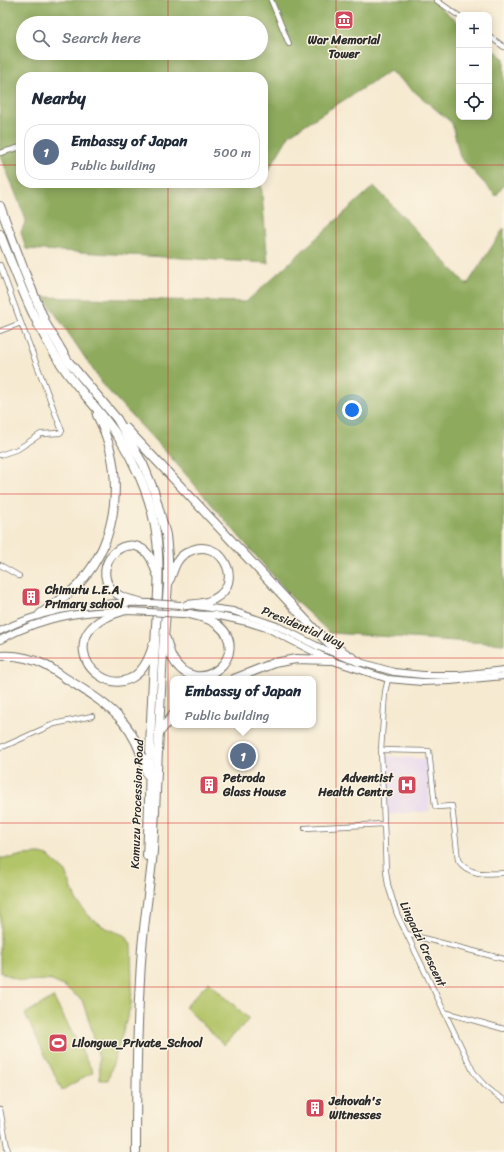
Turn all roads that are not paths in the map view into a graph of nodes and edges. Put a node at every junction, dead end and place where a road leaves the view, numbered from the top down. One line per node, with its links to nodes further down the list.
1 (271, 0): 5 (street)
2 (436, 0): 3 (street)
3 (456, 14)
4 (492, 38): 6 (street)
5 (289, 44)
6 (504, 47)
7 (16, 148): 8 (street)
8 (0, 153)
9 (0, 206): 15 (highway)
10 (0, 234): 14 (highway)
11 (0, 265): 12 (street)
12 (21, 323): 13 (street); 16 (street)
13 (0, 331)
14 (91, 403): 19 (highway); 24 (highway)
15 (117, 420): 20 (highway); 31 (highway)
16 (0, 455)
17 (0, 565): 18 (street)
18 (19, 576)
19 (160, 580): 21 (highway); 27 (highway)
20 (168, 584): 22 (highway); 27 (highway)
21 (140, 602): 22 (main road, Presidential Way, bridge); 24 (main road, Presidential Way)
22 (184, 605): 31 (main road, Presidential Way)
23 (126, 610): 25 (main road, Presidential Way, bridge); 27 (highway); 28 (main road, Presidential Way)
24 (40, 614): 26 (main road, Presidential Way)
25 (190, 614): 27 (highway); 30 (main road, Presidential Way)
26 (0, 631)
27 (160, 632): 36 (highway)
28 (0, 640)
29 (0, 656): 42 (highway)
30 (330, 660): 33 (highway); 35 (main road, Presidential Way)
31 (359, 662): 32 (main road, Presidential Way)
32 (504, 670)
33 (242, 676)
34 (504, 676): 35 (main road, Presidential Way)
35 (388, 679): 41 (street, Lingadzi Crescent)
36 (156, 701): 39 (highway, Kamuzu Procession Road); 42 (highway, Kamuzu Procession Road)
37 (92, 716): 40 (street)
38 (170, 719): 39 (highway)
39 (159, 733): 46 (highway, Kamuzu Procession Road)
40 (0, 747)
41 (381, 750): 43 (street, Lingadzi Crescent); 45 (street)
42 (150, 789): 46 (highway, Kamuzu Procession Road)
43 (384, 824): 44 (street); 47 (street, Lingadzi Crescent)
44 (305, 828)
45 (504, 873)
46 (145, 912): 54 (highway, Kamuzu Procession Road)
47 (407, 934): 48 (street); 49 (street, Lingadzi Crescent)
48 (504, 958)
49 (444, 1012): 50 (street); 51 (street, Lingadzi Crescent)
50 (504, 1029)
51 (504, 1100)
52 (0, 1109): 53 (street)
53 (8, 1152)
54 (136, 1152)

